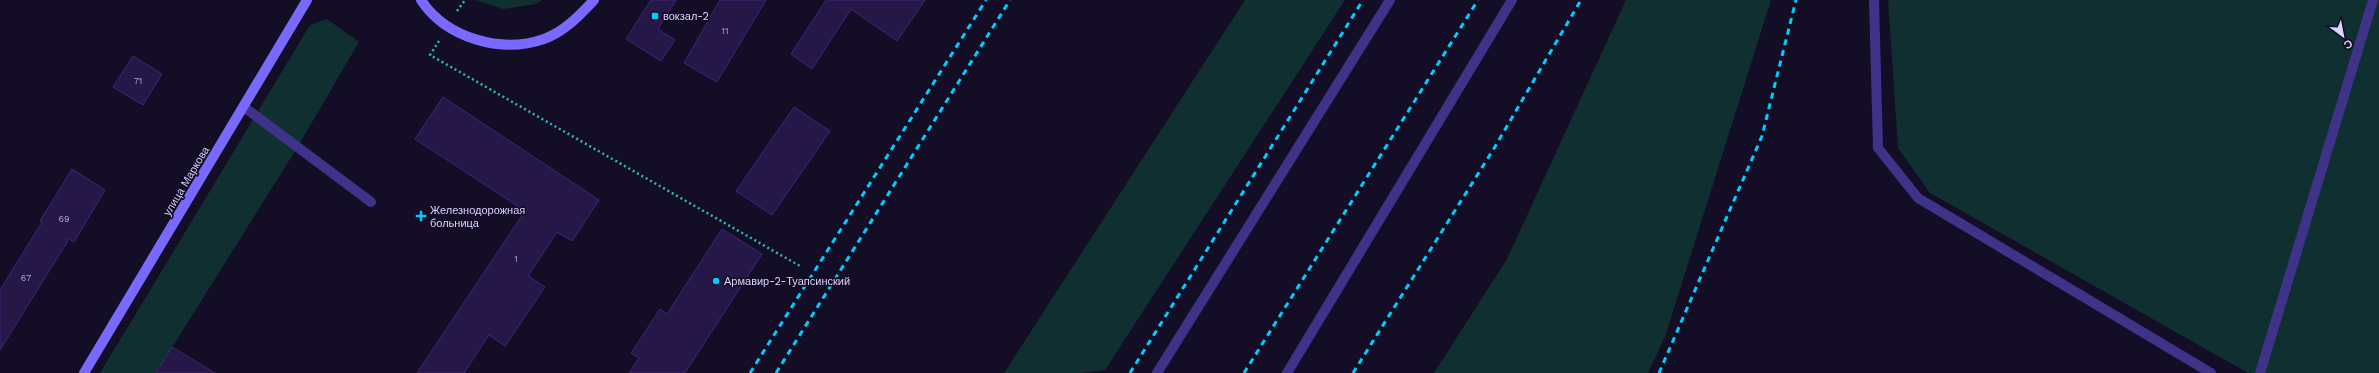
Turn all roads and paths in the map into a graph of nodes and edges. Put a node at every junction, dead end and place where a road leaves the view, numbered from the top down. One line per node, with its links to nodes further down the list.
1 (307, 0): 10 (main road, улица Маркова)
2 (421, 0): 9 (main road)
3 (465, 0): 9 (path)
4 (594, 0): 9 (main road)
5 (1390, 0): 14 (street)
6 (1512, 0): 15 (street)
7 (1874, 0): 16 (street)
8 (2373, 0): 17 (street)
9 (447, 26): 12 (path)
10 (244, 107): 11 (street); 13 (main road, улица Маркова)
11 (371, 202)
12 (800, 266)
13 (84, 373)
14 (1157, 373)
15 (1287, 373)
16 (2211, 373)
17 (2260, 373)

